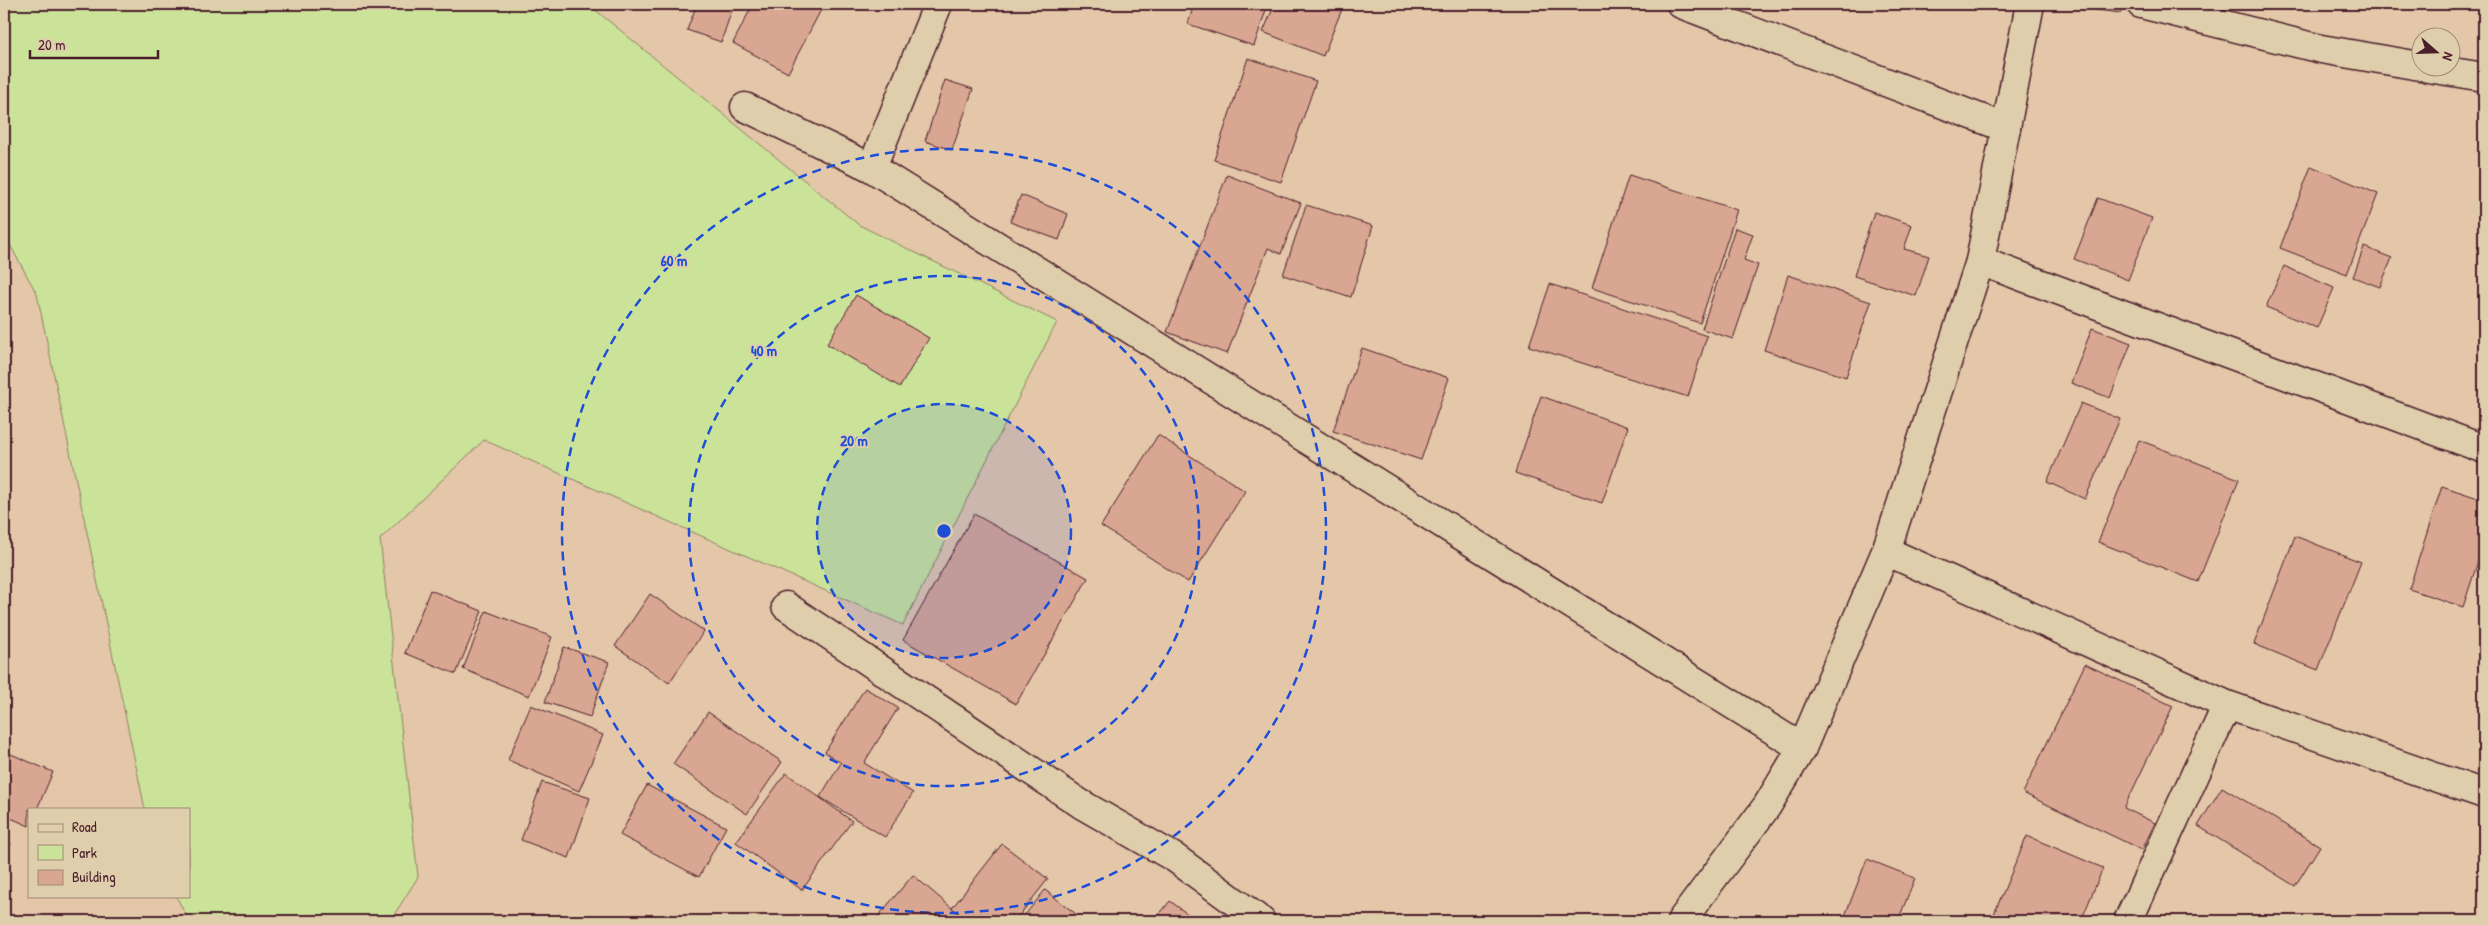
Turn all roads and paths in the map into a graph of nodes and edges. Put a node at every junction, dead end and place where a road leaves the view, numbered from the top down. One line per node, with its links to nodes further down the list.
1 (938, 4): 10 (street)
2 (1681, 4): 9 (street)
3 (2030, 4): 9 (street)
4 (2141, 4): 5 (street)
5 (2410, 64)
6 (2460, 73): 7 (street)
7 (2484, 77)
8 (745, 108): 10 (street)
9 (2006, 128): 11 (street)
10 (872, 168): 16 (street)
11 (1980, 261): 12 (street); 13 (street)
12 (2484, 448)
13 (1886, 551): 15 (street); 16 (street)
14 (786, 606): 18 (street)
15 (2227, 705): 17 (street); 20 (street)
16 (1802, 748): 19 (street)
17 (2484, 794)
18 (1261, 921)
19 (1681, 921)
20 (2128, 921)

